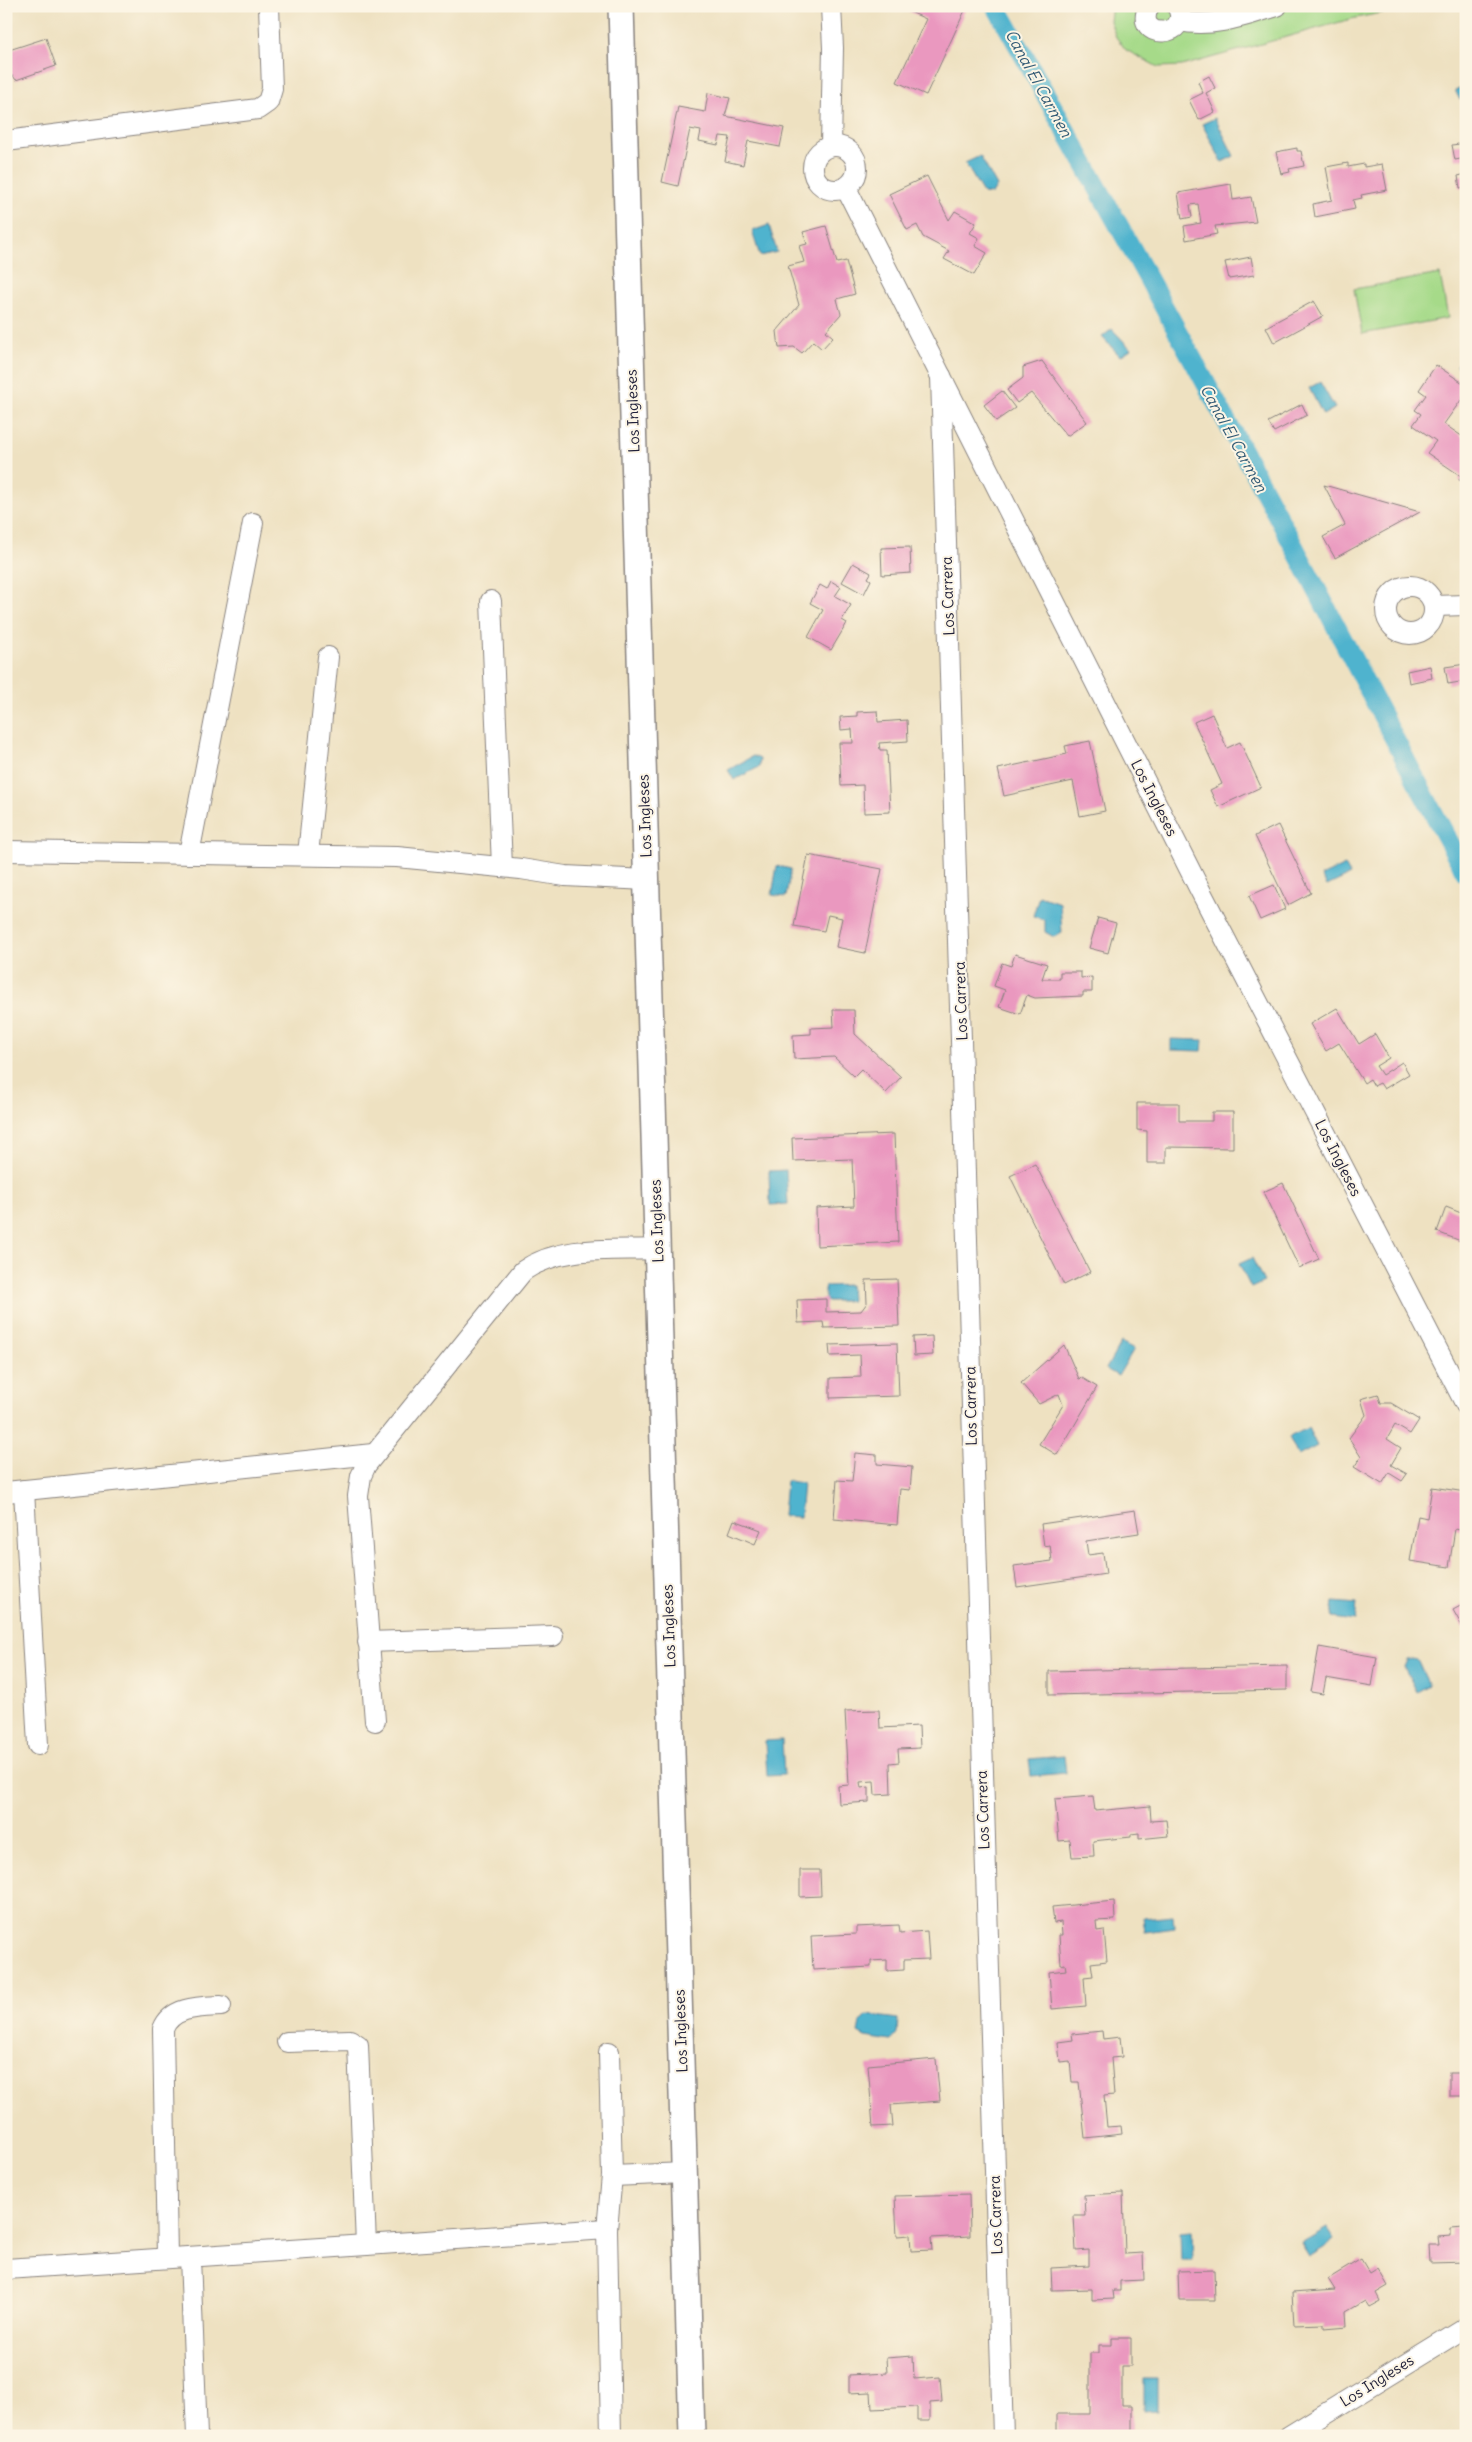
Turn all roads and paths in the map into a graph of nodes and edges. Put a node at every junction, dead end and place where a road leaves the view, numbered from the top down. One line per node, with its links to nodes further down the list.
1 (269, 6): 7 (street)
2 (621, 6): 20 (street, Los Ingleses)
3 (831, 6): 8 (street)
4 (1148, 6): 6 (street)
5 (1276, 6): 6 (street)
6 (1178, 13)
7 (6, 142)
8 (831, 146): 9 (street); 9 (street)
9 (846, 188): 10 (street, Los Ingleses)
10 (941, 376): 22 (street, Los Ingleses); 43 (street, Los Carrera)
11 (252, 523): 17 (street)
12 (490, 601): 19 (street)
13 (1466, 605): 14 (street)
14 (1434, 606)
15 (328, 656): 18 (street)
16 (6, 851): 17 (street)
17 (188, 854): 18 (street)
18 (308, 855): 19 (street)
19 (502, 867): 20 (street)
20 (647, 880): 21 (street, Los Ingleses)
21 (658, 1250): 23 (street); 32 (street, Los Ingleses)
22 (1466, 1405)
23 (373, 1454): 24 (street); 26 (street)
24 (15, 1491): 28 (street)
25 (553, 1636): 26 (street)
26 (368, 1642): 27 (street)
27 (375, 1721)
28 (38, 1745)
29 (221, 2006): 37 (street)
30 (287, 2042): 35 (street)
31 (609, 2052): 33 (street)
32 (685, 2173): 33 (street); 42 (street, Los Ingleses)
33 (612, 2176): 34 (street)
34 (608, 2229): 35 (street); 41 (street)
35 (366, 2246): 36 (street)
36 (190, 2256): 37 (street); 40 (street)
37 (167, 2257): 38 (street)
38 (6, 2269)
39 (1466, 2327): 44 (street, Los Ingleses)
40 (197, 2436)
41 (610, 2436)
42 (692, 2436)
43 (1003, 2436)
44 (1289, 2436)

